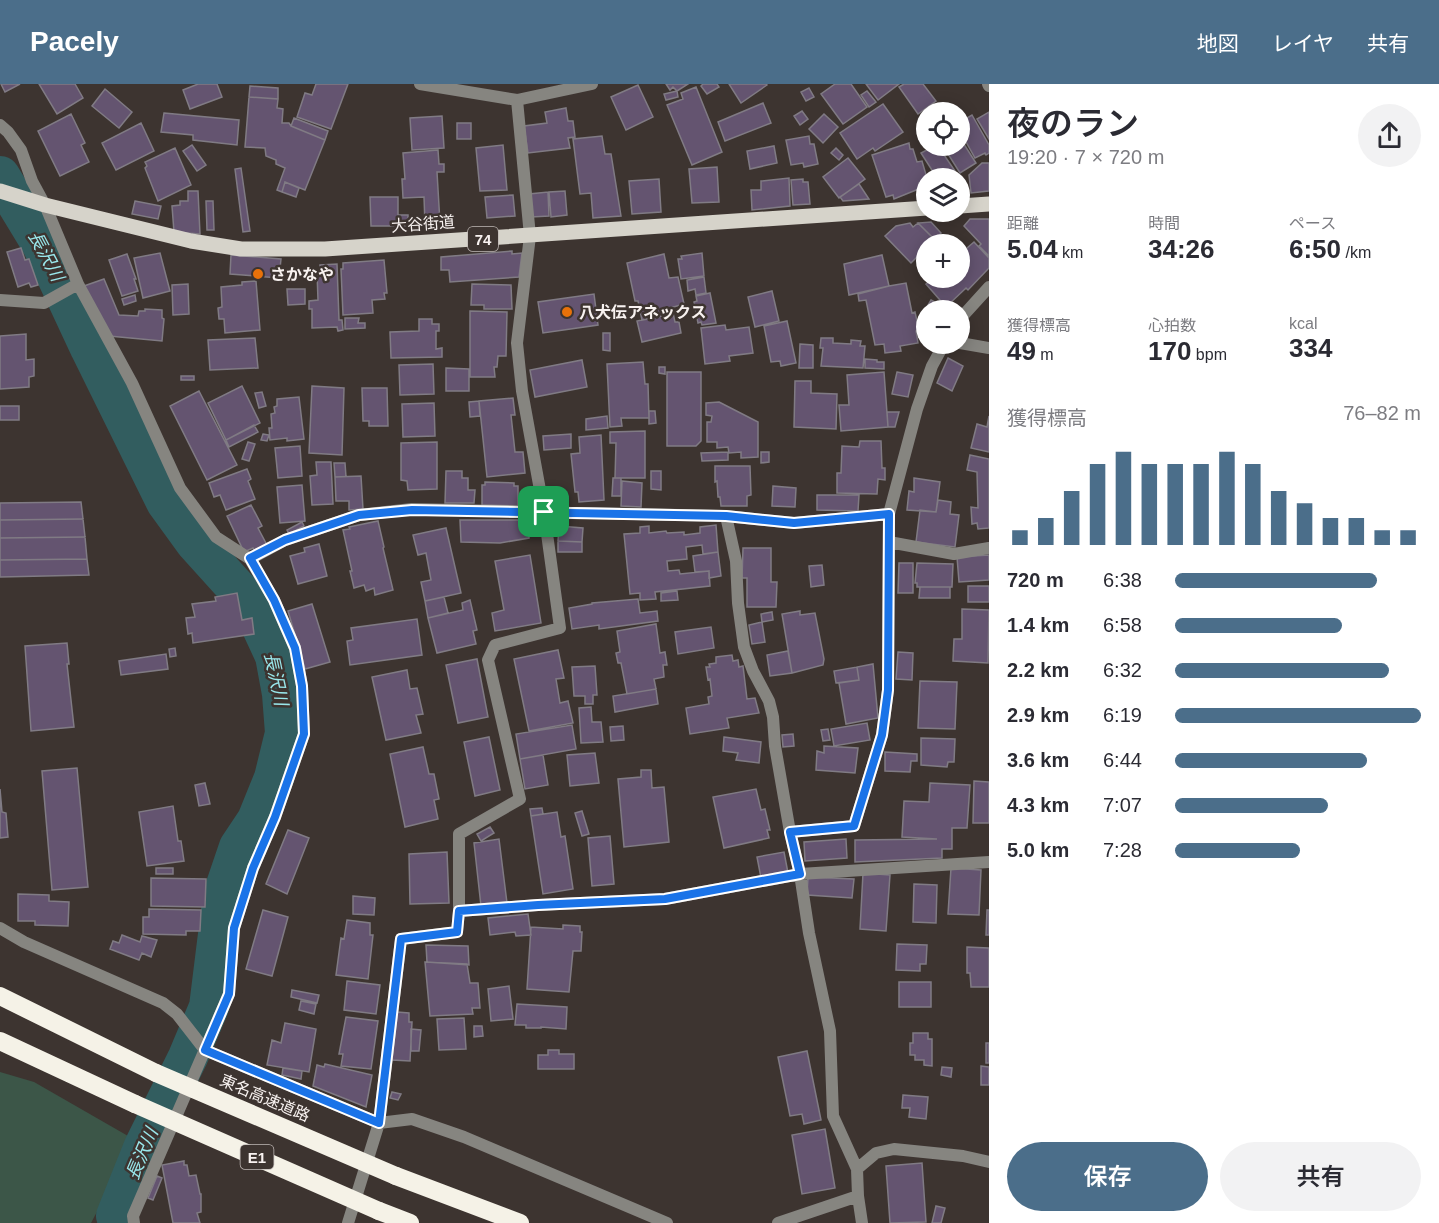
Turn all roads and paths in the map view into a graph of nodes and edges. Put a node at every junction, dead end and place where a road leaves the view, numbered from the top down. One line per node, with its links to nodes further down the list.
1 (420, 84): 3 (street)
2 (592, 84): 3 (street)
3 (517, 100): 10 (street)
4 (0, 125): 6 (street)
5 (0, 191): 6 (main road, 大谷街道 / 74)
6 (44, 204): 10 (main road, 大谷街道 / 74); 11 (street)
7 (989, 204): 8 (main road)
8 (970, 205)
9 (916, 209): 10 (main road, 大谷街道 / 74)
10 (530, 236): 18 (street)
11 (77, 284): 13 (street); 23 (street)
12 (989, 287): 14 (street)
13 (0, 300)
14 (970, 308)
15 (970, 345): 16 (street)
16 (989, 348)
17 (939, 354): 19 (street)
18 (544, 512): 20 (street); 23 (street); 27 (street)
19 (889, 514): 20 (street); 21 (street)
20 (726, 516): 24 (street)
21 (889, 542): 22 (street); 24 (street)
22 (989, 548)
23 (250, 558): 31 (street)
24 (790, 832): 26 (street)
25 (989, 862): 26 (street)
26 (800, 874): 27 (street); 34 (street)
27 (459, 911): 32 (street)
28 (0, 928): 31 (street)
29 (0, 996): 39 (highway, 東名高速道路 / E1, bridge)
30 (0, 1041): 38 (highway, E1, bridge)
31 (205, 1050): 32 (street); 36 (street)
32 (379, 1123): 37 (street); 40 (street)
33 (989, 1162): 34 (street)
34 (857, 1169): 35 (street)
35 (858, 1196): 41 (street); 42 (street)
36 (132, 1220)
37 (348, 1223)
38 (410, 1223)
39 (520, 1223)
40 (667, 1223)
41 (778, 1223)
42 (862, 1223)

